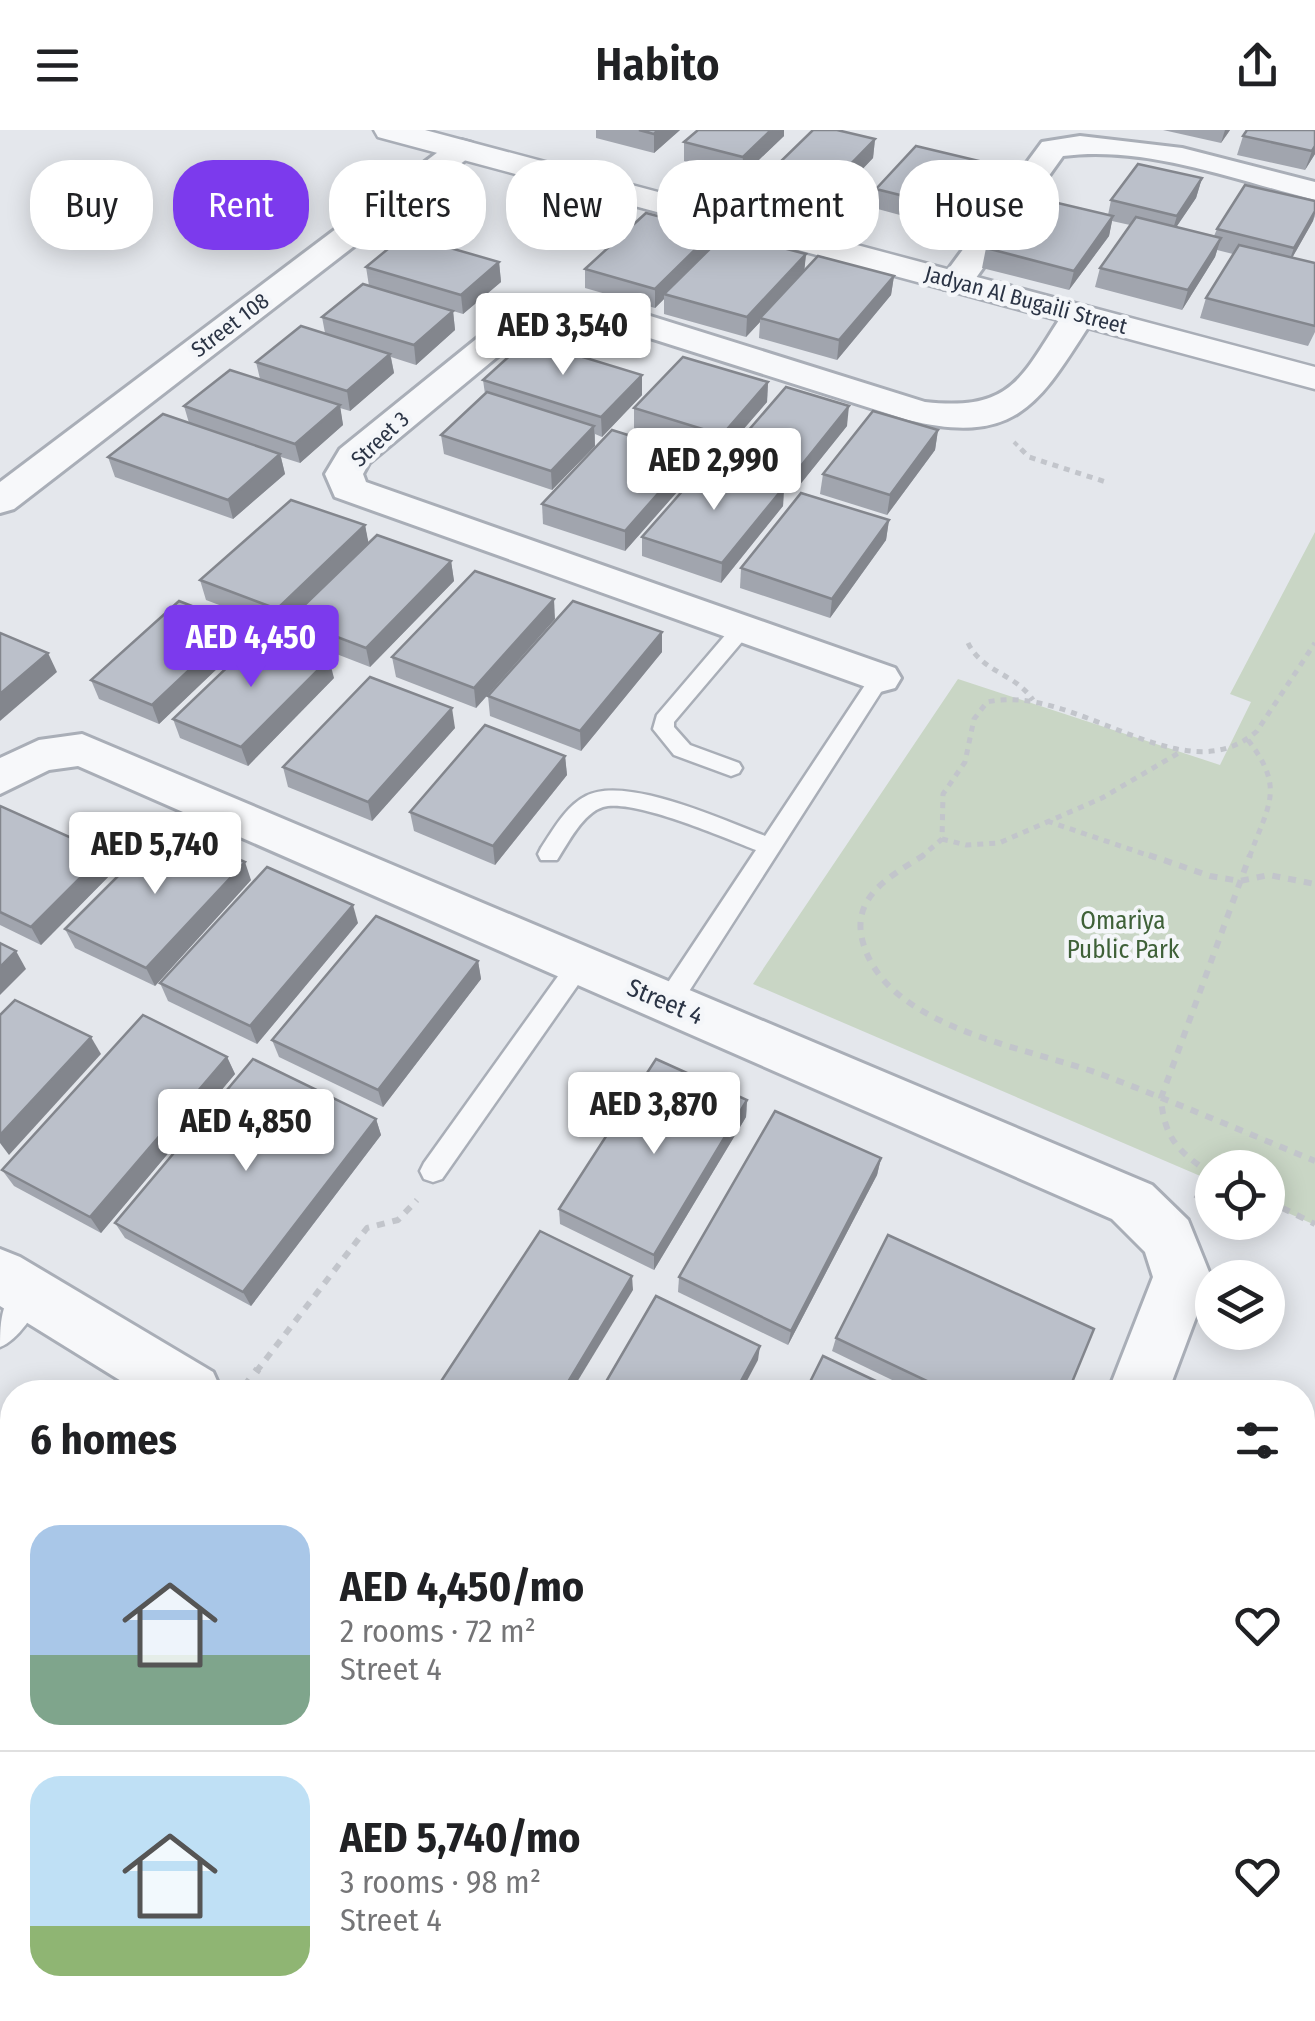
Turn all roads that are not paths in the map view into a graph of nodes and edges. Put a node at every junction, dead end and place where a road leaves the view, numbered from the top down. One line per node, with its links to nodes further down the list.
1 (389, 130): 2 (street, Jadyan Al Bugaili Street)
2 (443, 140): 4 (street, Jadyan Al Bugaili Street); 7 (street, Street 108)
3 (1315, 190): 4 (street)
4 (956, 282): 5 (street, Jadyan Al Bugaili Street)
5 (1079, 315): 6 (street, Jadyan Al Bugaili Street); 8 (street, Street 3)
6 (1315, 378)
7 (0, 501)
8 (740, 631): 9 (street, Street 3); 10 (lane)
9 (880, 678): 12 (lane)
10 (732, 768)
11 (0, 778): 14 (street, Street 4)
12 (770, 846): 13 (lane); 15 (lane)
13 (549, 854)
14 (579, 965): 15 (street, Street 4); 16 (lane)
15 (668, 1003): 19 (street, Street 4)
16 (433, 1172)
17 (10, 1301): 18 (street)
18 (168, 1380)
19 (1143, 1380)

